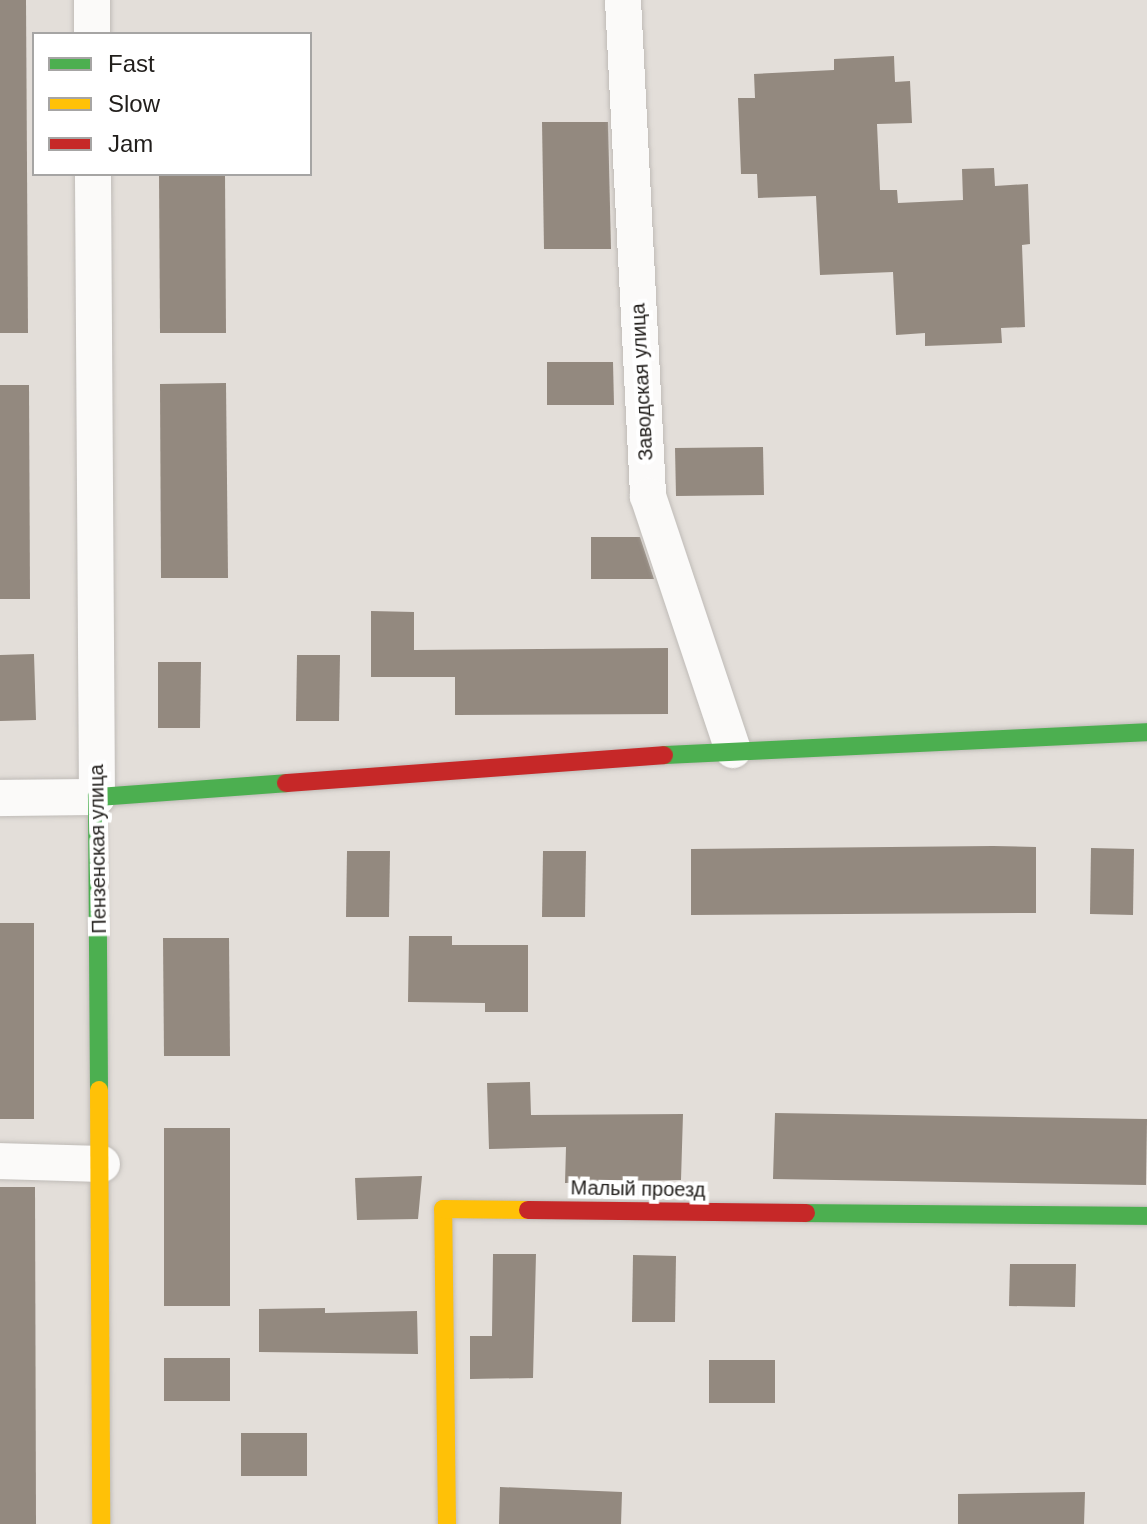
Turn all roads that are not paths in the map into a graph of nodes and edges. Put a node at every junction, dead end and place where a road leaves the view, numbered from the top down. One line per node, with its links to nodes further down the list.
1 (92, 0): 3 (street)
2 (623, 0): 6 (street, Заводская улица)
3 (92, 32)
4 (93, 176): 7 (street, Пензенская улица)
5 (1147, 732): 6 (street)
6 (733, 750): 7 (street)
7 (97, 797): 8 (street); 10 (street, Пензенская улица)
8 (0, 798)
9 (0, 1161): 10 (street)
10 (102, 1164): 12 (street, Пензенская улица)
11 (1147, 1216): 13 (street, Малый проезд)
12 (101, 1524)
13 (447, 1524)

